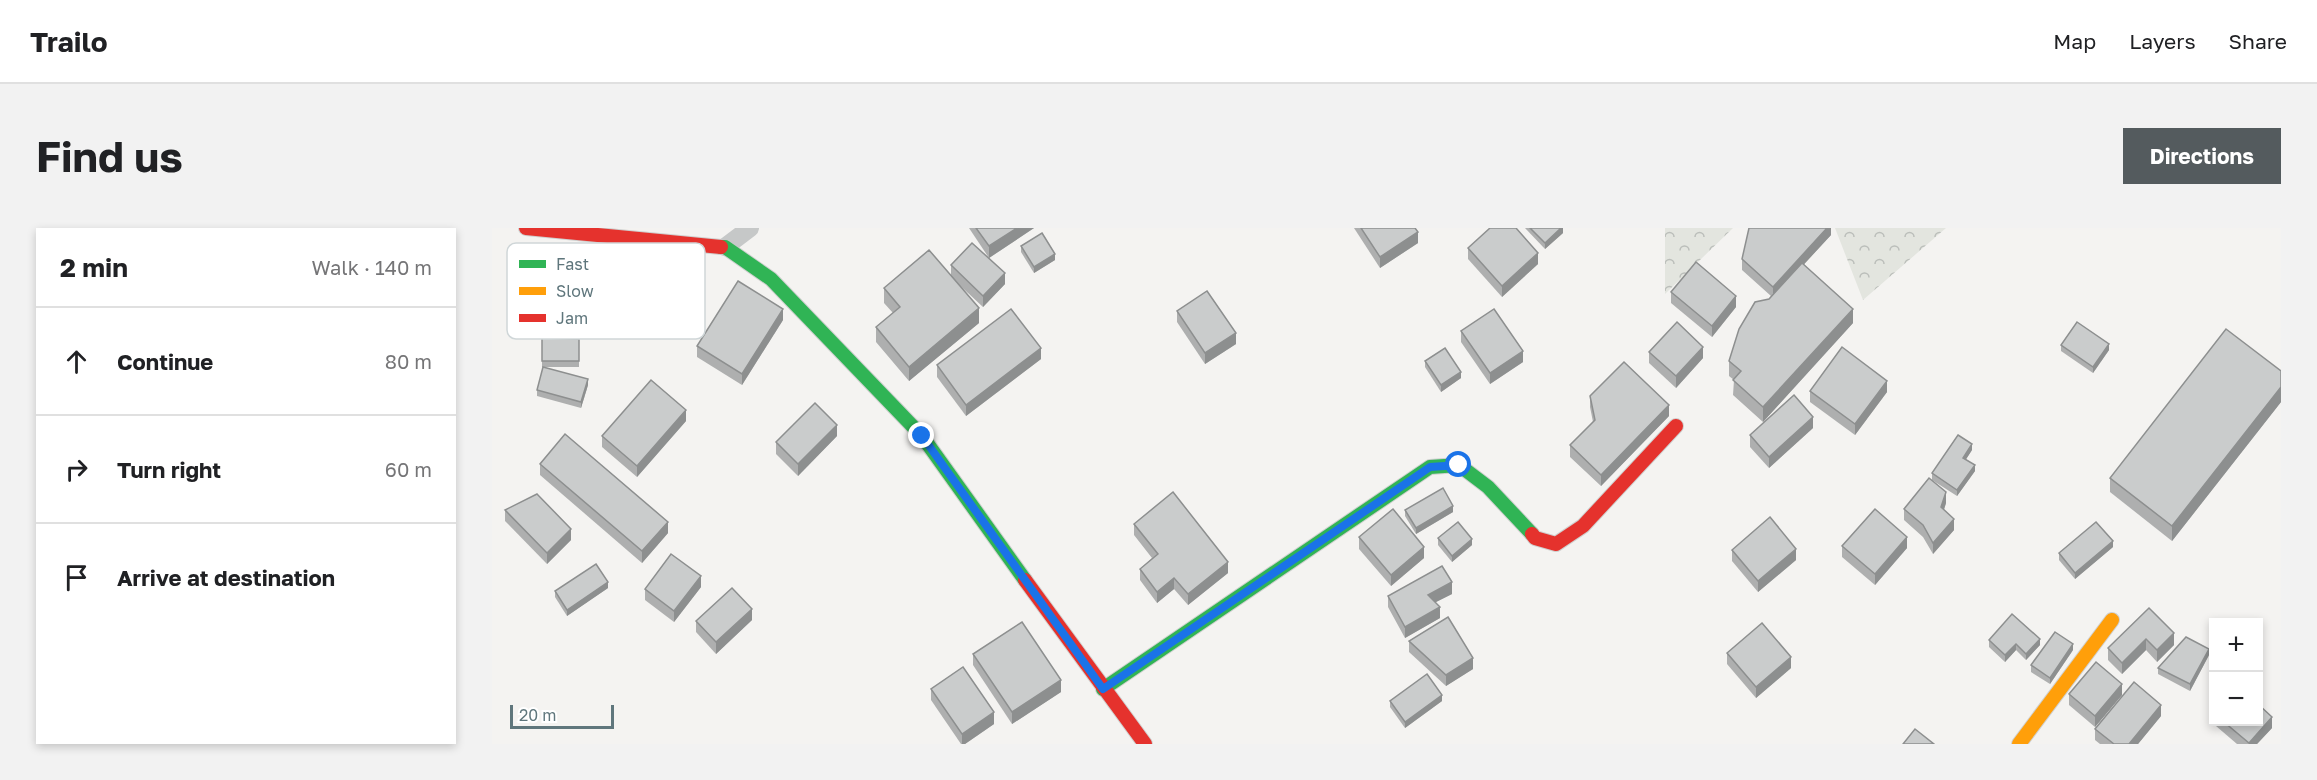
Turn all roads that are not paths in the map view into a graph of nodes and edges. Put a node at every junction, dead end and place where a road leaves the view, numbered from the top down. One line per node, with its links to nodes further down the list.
1 (526, 228): 3 (street)
2 (750, 228): 5 (lane)
3 (683, 243)
4 (705, 245): 5 (street)
5 (725, 247): 8 (street)
6 (1676, 426): 8 (street)
7 (2112, 620): 10 (street)
8 (1103, 689): 9 (street)
9 (1145, 744)
10 (2019, 744)

